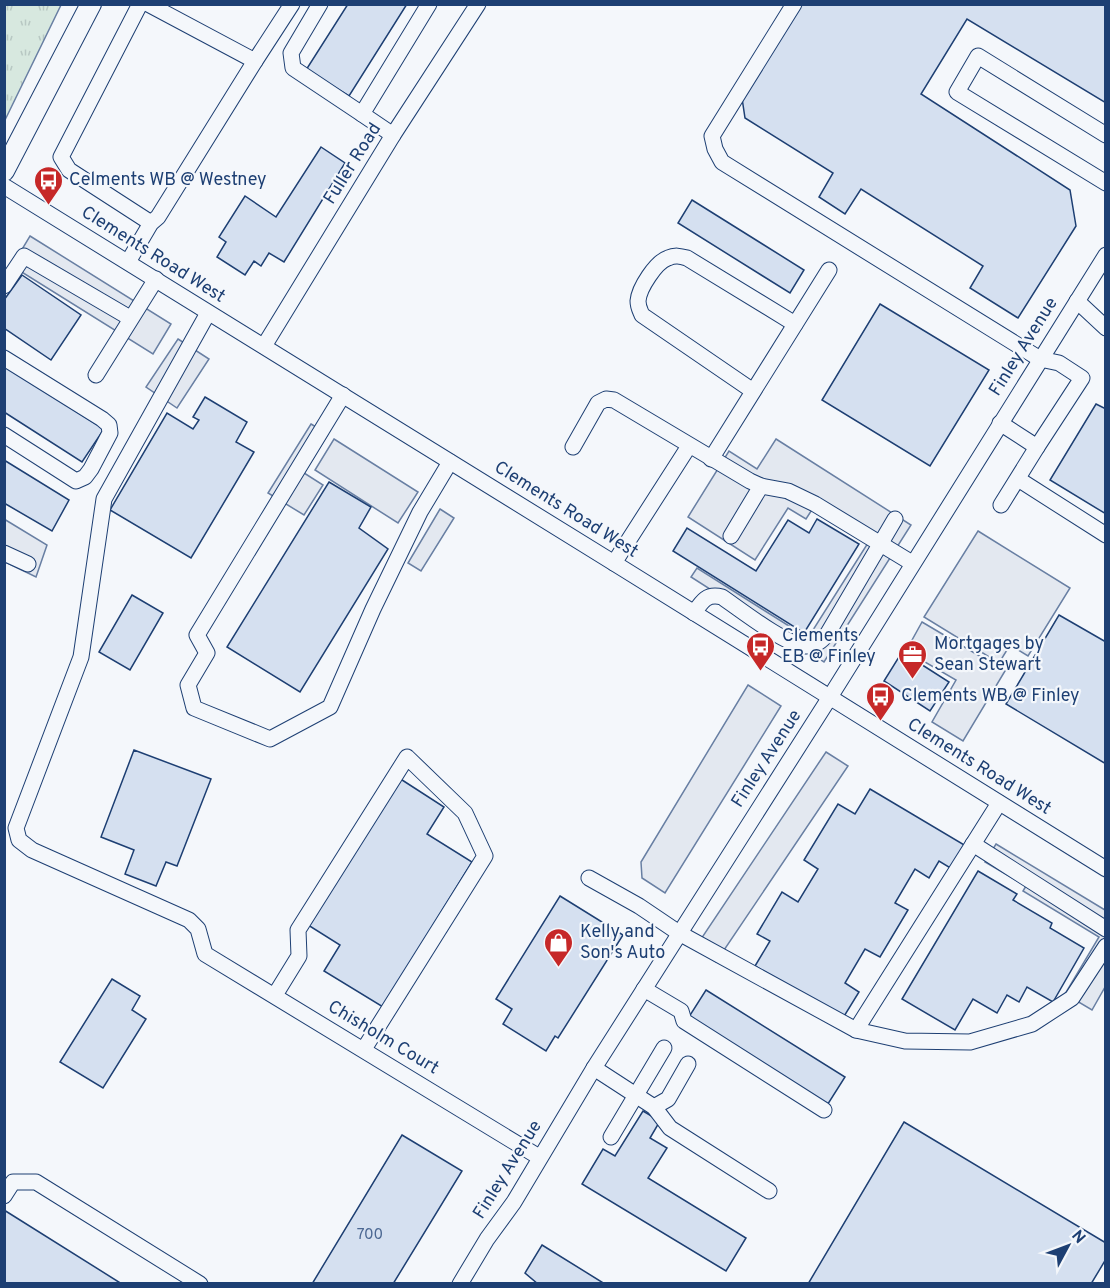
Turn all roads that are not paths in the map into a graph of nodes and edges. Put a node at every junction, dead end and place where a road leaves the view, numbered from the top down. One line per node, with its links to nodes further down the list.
1 (91, 4): 13 (main road)
2 (140, 4): 16 (street)
3 (148, 4): 9 (street)
4 (292, 4): 9 (street)
5 (320, 4): 10 (street)
6 (429, 4): 10 (street)
7 (478, 4): 11 (street, Fuller Road)
8 (794, 4): 29 (street)
9 (255, 61): 16 (street)
10 (362, 114): 11 (street)
11 (393, 135): 27 (street, Fuller Road)
12 (1106, 135): 14 (street)
13 (4, 171)
14 (1106, 183)
15 (4, 186): 18 (street, Clements Road West)
16 (151, 223): 18 (street)
17 (1106, 255): 22 (street, Finley Avenue)
18 (128, 262): 20 (street, Clements Road West)
19 (829, 270): 25 (street)
20 (156, 279): 23 (street, Clements Road West); 24 (street)
21 (4, 286): 24 (street)
22 (1077, 301): 26 (street); 29 (street, Finley Avenue)
23 (208, 313): 27 (street, Clements Road West); 61 (street, Chisholm Court)
24 (130, 318): 30 (street)
25 (795, 324): 31 (street); 31 (street)
26 (1106, 328)
27 (264, 346): 32 (street, Clements Road West)
28 (4, 358): 34 (street)
29 (1040, 359): 33 (street, Finley Avenue); 37 (street)
30 (96, 375)
31 (753, 391): 38 (street)
32 (343, 395): 39 (street, Clements Road West); 39 (street)
33 (1000, 423): 37 (street); 49 (street, Finley Avenue)
34 (4, 435)
35 (573, 447): 36 (street)
36 (689, 447): 38 (street); 48 (street)
37 (1037, 447): 40 (street)
38 (711, 459): 41 (street)
39 (450, 462): 48 (street, Clements Road West)
40 (1018, 479): 42 (street); 44 (street)
41 (761, 486): 45 (street); 46 (street)
42 (1001, 505)
43 (895, 519): 46 (street)
44 (1106, 534)
45 (731, 536)
46 (880, 544): 49 (street); 51 (street)
47 (4, 553): 50 (street)
48 (614, 562): 51 (street, Clements Road West)
49 (912, 563): 52 (street, Finley Avenue)
50 (28, 564)
51 (694, 613): 52 (street, Clements Road West)
52 (830, 697): 53 (street, Clements Road West); 58 (street, Finley Avenue)
53 (999, 803): 54 (street); 55 (street, Clements Road West)
54 (973, 844): 57 (street); 62 (street)
55 (1106, 869)
56 (589, 878): 58 (street)
57 (1106, 929)
58 (680, 933): 60 (street, Finley Avenue); 62 (street)
59 (1106, 946): 62 (street)
60 (644, 989): 66 (street, Finley Avenue); 69 (street)
61 (274, 995): 64 (street, Chisholm Court); 64 (street)
62 (856, 1030)
63 (664, 1048): 67 (street)
64 (364, 1050): 71 (street, Chisholm Court)
65 (688, 1064): 68 (street)
66 (594, 1068): 67 (street); 71 (street, Finley Avenue)
67 (637, 1095): 68 (street); 70 (street)
68 (654, 1107): 72 (street)
69 (824, 1110)
70 (611, 1137)
71 (539, 1157): 75 (street, Finley Avenue)
72 (769, 1191)
73 (4, 1196): 74 (street)
74 (200, 1284)
75 (460, 1284)

